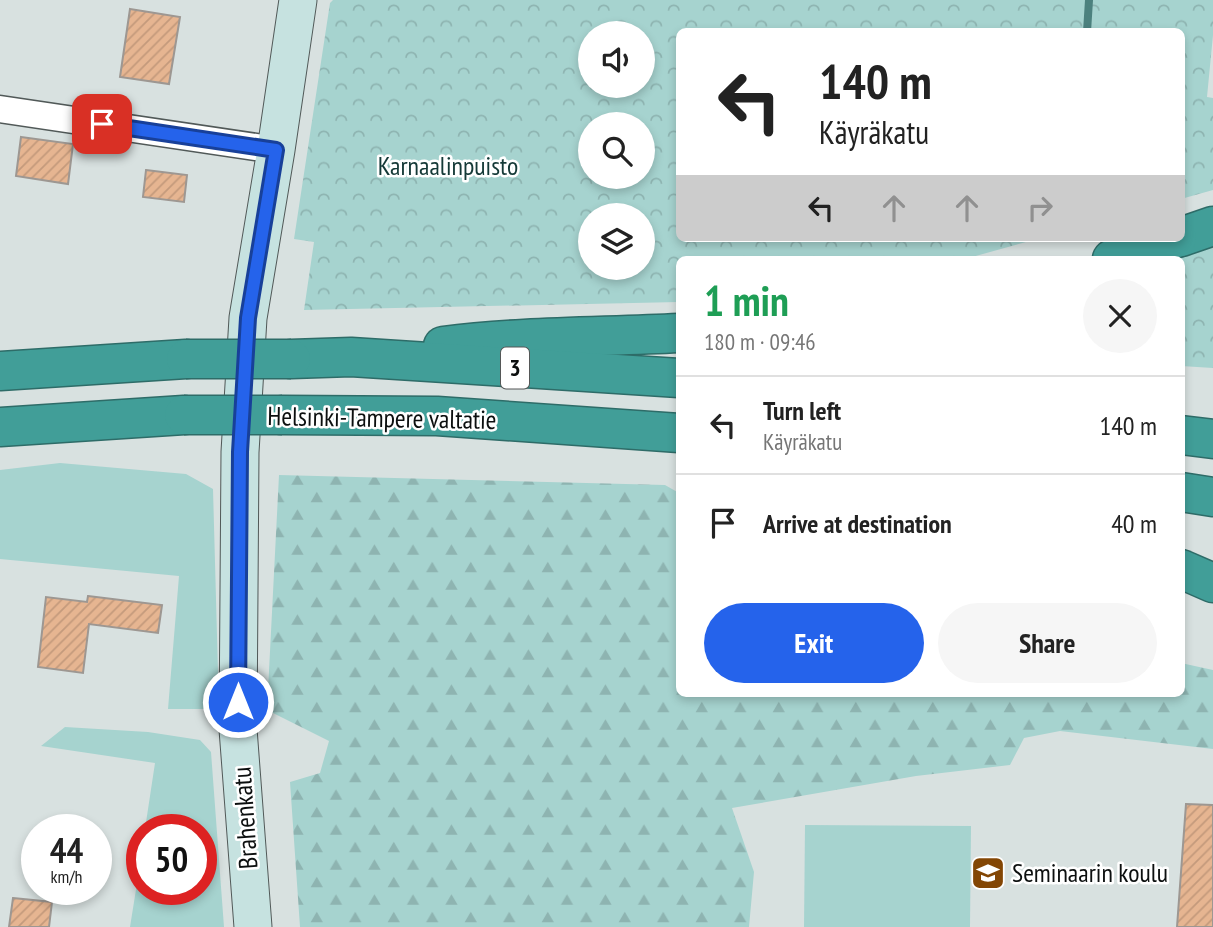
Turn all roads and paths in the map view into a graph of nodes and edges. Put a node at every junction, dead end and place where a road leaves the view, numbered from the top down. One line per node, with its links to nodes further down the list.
1 (298, 0): 3 (main road, Brahenkatu)
2 (0, 109): 3 (street)
3 (276, 150): 20 (main road, Brahenkatu)
4 (1213, 226): 5 (highway)
5 (1185, 235)
6 (1164, 242): 7 (highway)
7 (1121, 256)
8 (676, 333): 9 (highway)
9 (351, 357): 10 (highway, Helsinki-Tampere valtatie / 3, bridge); 11 (highway, Helsinki-Tampere valtatie / 3)
10 (0, 371)
11 (676, 378)
12 (0, 427): 13 (highway, Helsinki-Tampere valtatie / 3, bridge)
13 (676, 433)
14 (1185, 436): 15 (highway)
15 (1213, 439)
16 (1185, 492): 17 (highway)
17 (1213, 496)
18 (1185, 571): 19 (highway)
19 (1213, 583)
20 (253, 927)

